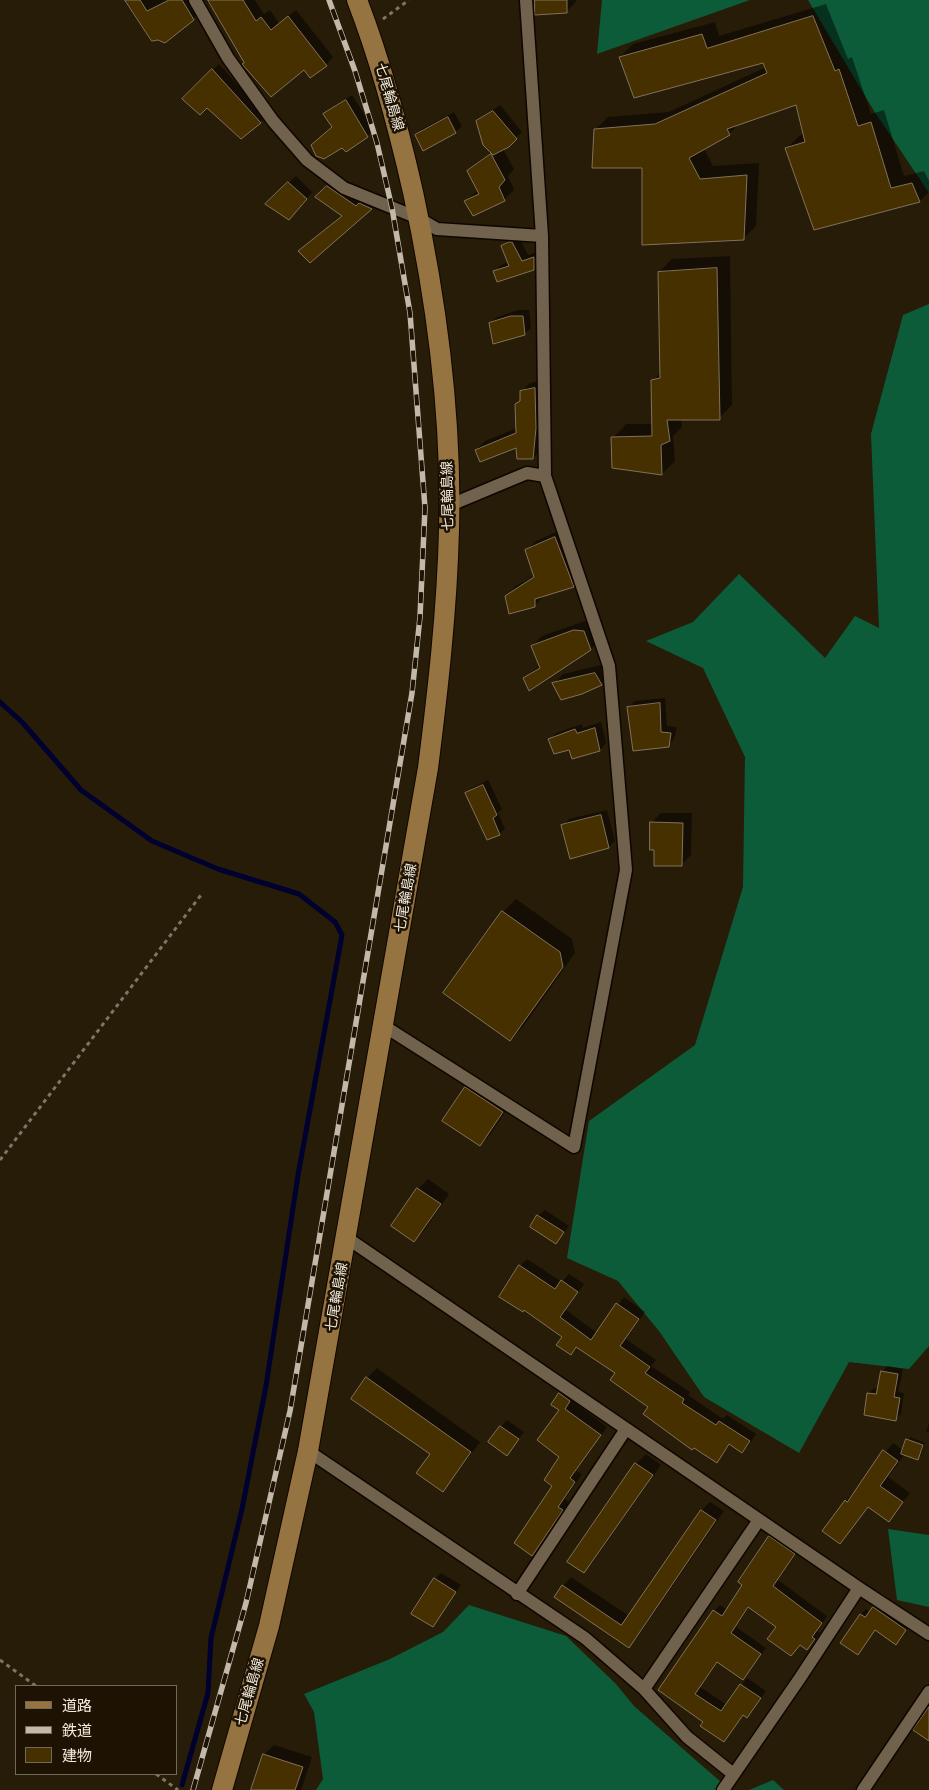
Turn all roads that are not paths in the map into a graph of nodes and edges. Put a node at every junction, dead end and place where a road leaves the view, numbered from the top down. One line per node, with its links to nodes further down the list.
1 (195, 0): 4 (street)
2 (357, 0): 4 (main road, 七尾輪島線)
3 (526, 0): 5 (street)
4 (418, 218): 5 (street); 7 (main road, 七尾輪島線)
5 (542, 236): 6 (street)
6 (545, 476): 7 (street); 8 (street)
7 (448, 506): 8 (main road, 七尾輪島線)
8 (384, 1026): 9 (main road, 七尾輪島線)
9 (347, 1238): 10 (street); 11 (main road, 七尾輪島線)
10 (626, 1429): 12 (street); 14 (street)
11 (308, 1451): 14 (street); 19 (main road, 七尾輪島線)
12 (759, 1520): 13 (street); 16 (street)
13 (860, 1588): 15 (street); 18 (street)
14 (517, 1594): 16 (street)
15 (929, 1634)
16 (644, 1689): 18 (street)
17 (929, 1692): 21 (street)
18 (732, 1773): 20 (street)
19 (222, 1790)
20 (723, 1790)
21 (863, 1790)

